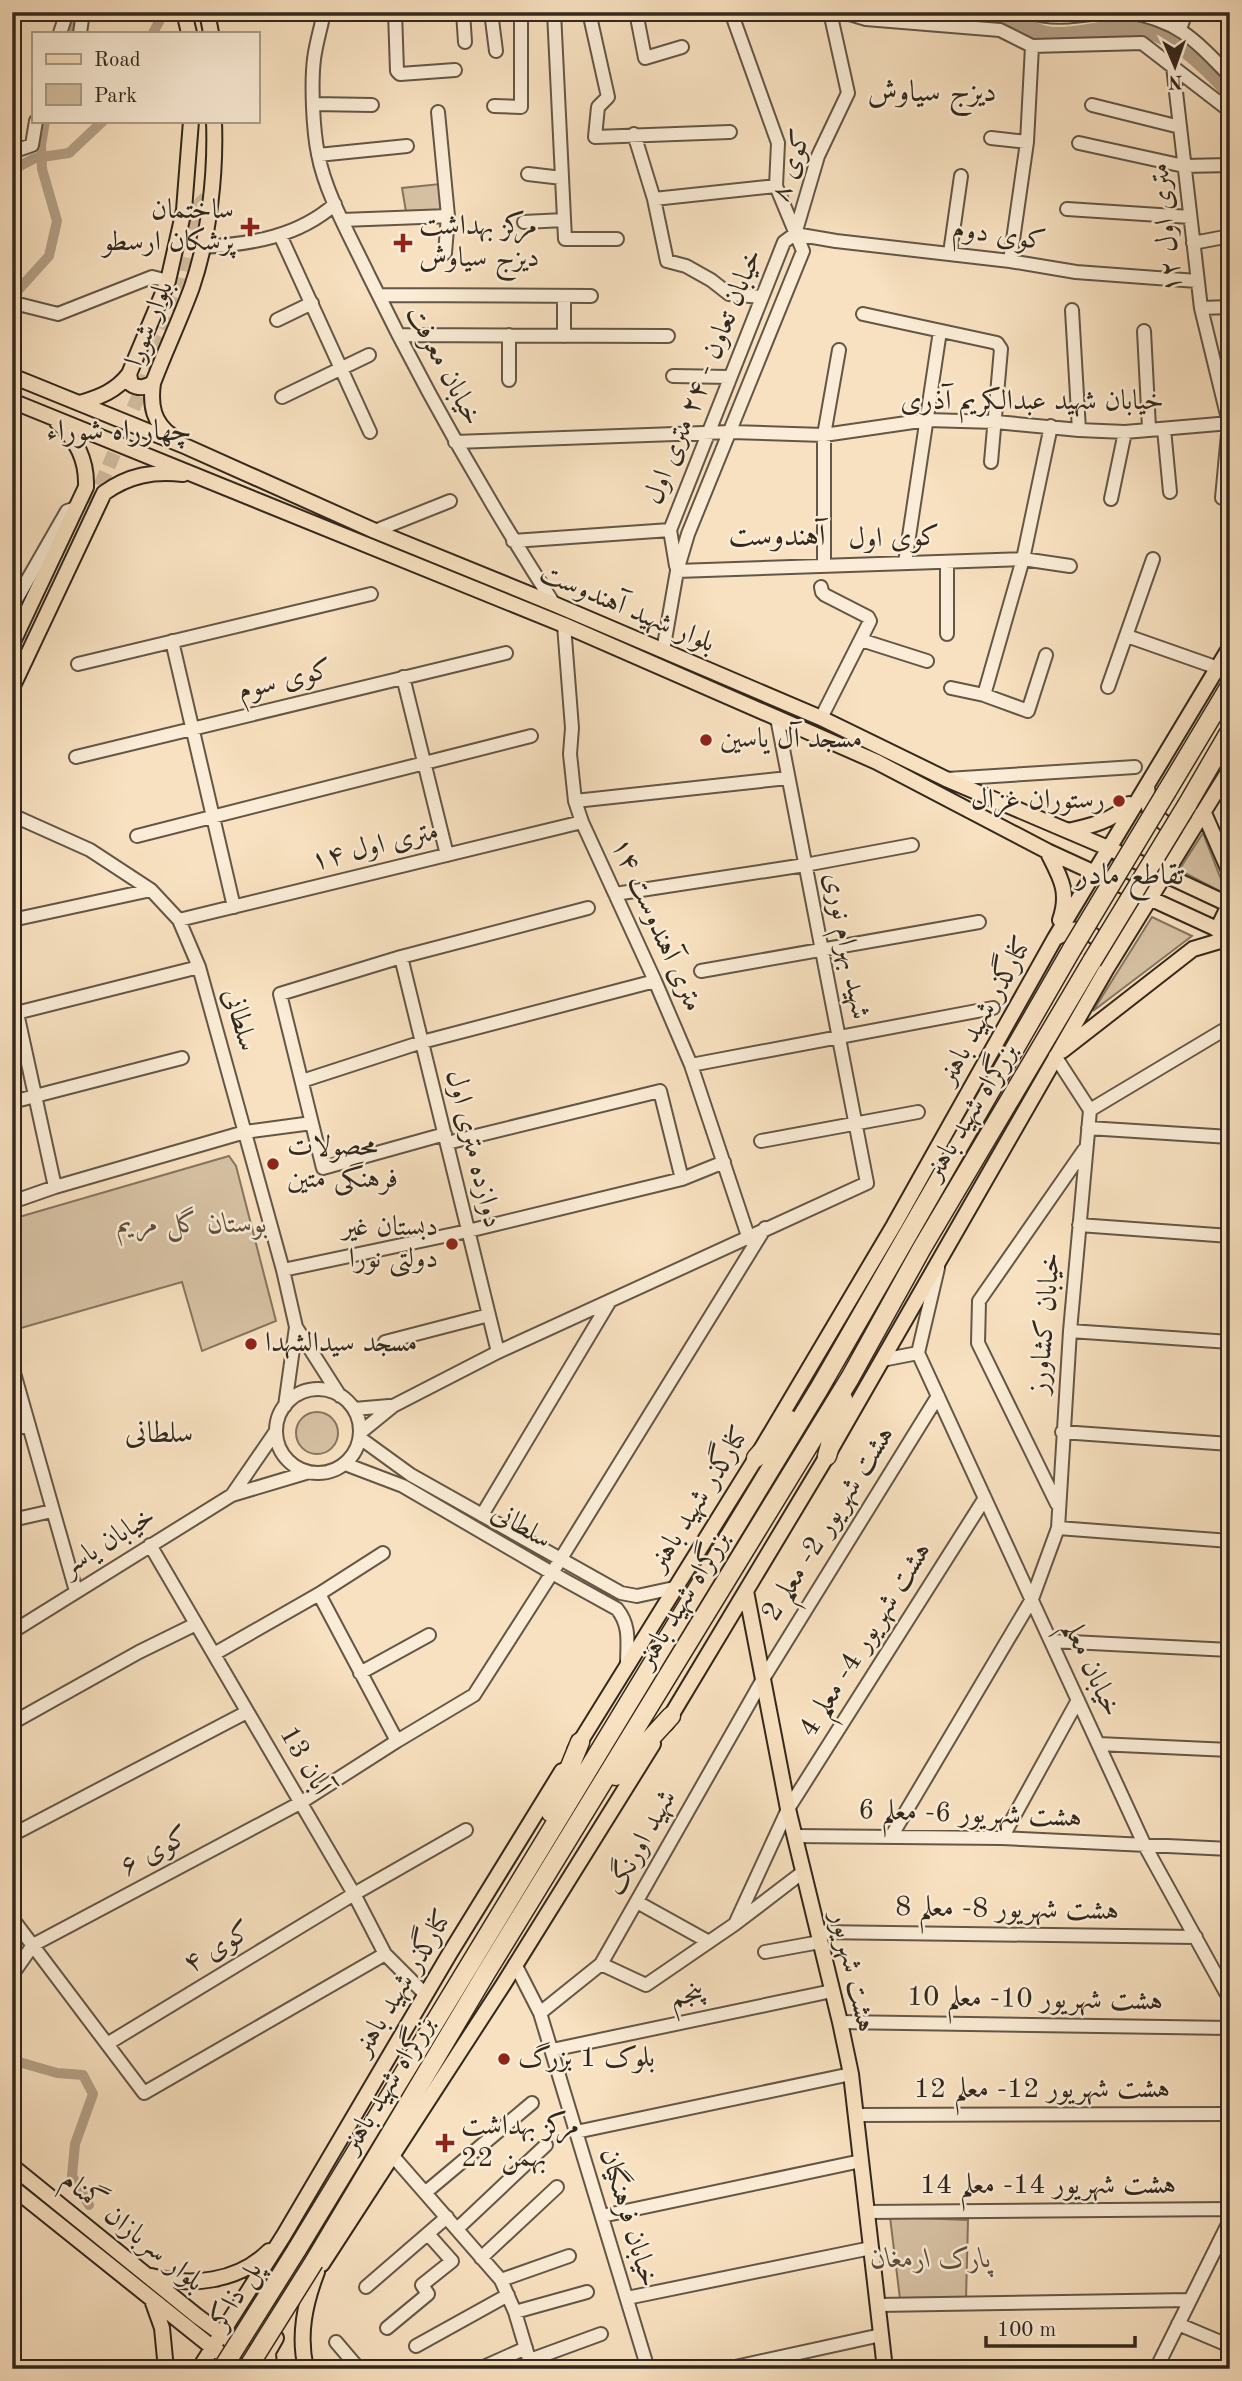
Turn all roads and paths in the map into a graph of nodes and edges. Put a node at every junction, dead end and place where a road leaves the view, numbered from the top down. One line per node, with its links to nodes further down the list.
1 (67, 12): 21 (street)
2 (83, 12): 22 (street)
3 (184, 12): 23 (main road)
4 (207, 12): 24 (main road)
5 (324, 12): 32 (street, خیابان معرفت)
6 (395, 12): 30 (street)
7 (463, 12): 25 (street)
8 (491, 12): 28 (street)
9 (521, 12): 35 (street)
10 (554, 12): 54 (street)
11 (589, 12): 43 (street)
12 (636, 12): 27 (street)
13 (732, 12): 55 (street, کوی ۸)
14 (830, 12): 64 (street, کوی ۸)
15 (843, 12): 26 (street)
16 (1028, 12): 17 (street)
17 (1108, 12)
18 (1128, 12): 20 (street)
19 (1186, 12): 20 (street)
20 (1180, 29): 31 (street)
21 (60, 32)
22 (80, 32)
23 (189, 32)
24 (211, 32)
25 (465, 41)
26 (1032, 46): 29 (street); 45 (street)
27 (682, 47)
28 (496, 51)
29 (1173, 66): 36 (street); 41 (street, ۱۲ متری اول)
30 (455, 70)
31 (1230, 76)
32 (314, 104): 33 (street); 49 (street, خیابان معرفت)
33 (372, 105)
34 (1092, 105): 41 (street)
35 (494, 106)
36 (1230, 111)
37 (438, 112): 59 (street)
38 (36, 122): 48 (street)
39 (191, 122): 73 (main road, بلوار شورا)
40 (214, 122): 69 (main road, بلوار شورا)
41 (1180, 127): 51 (street, ۱۲ متری اول)
42 (730, 132): 43 (street)
43 (634, 134): 56 (street)
44 (991, 138): 45 (street)
45 (1027, 142): 72 (street)
46 (1079, 143): 51 (street)
47 (407, 146): 49 (street)
48 (12, 152)
49 (318, 155): 57 (street, خیابان معرفت)
50 (1230, 165): 51 (street)
51 (1184, 166): 60 (street, ۱۲ متری اول)
52 (528, 174): 54 (street)
53 (961, 176): 71 (street)
54 (562, 178): 62 (street)
55 (776, 186): 56 (street); 64 (street, کوی ۸)
56 (654, 199): 78 (street)
57 (335, 204): 61 (street, خیابان معرفت); 65 (street)
58 (1067, 209): 60 (street)
59 (448, 216): 61 (street); 70 (street)
60 (1190, 217): 68 (street, ۱۲ متری اول)
61 (342, 220): 75 (street, خیابان معرفت)
62 (564, 220): 63 (street); 67 (street)
63 (524, 222)
64 (795, 234): 71 (street, کوی دوم); 78 (street, خیابان تعاون - ۲۴ متری اول); 115 (street, خیابان تعاون - ۲۴ متری اول)
65 (280, 235): 69 (street); 79 (street)
66 (1230, 236): 68 (street)
67 (617, 239)
68 (1193, 243): 74 (street, ۱۲ متری اول)
69 (203, 247): 100 (main road, بلوار شورا)
70 (445, 253)
71 (950, 253): 72 (street, کوی دوم)
72 (1010, 261): 74 (street, کوی دوم)
73 (168, 281): 80 (street); 95 (main road, بلوار شورا)
74 (1197, 281): 82 (street, ۱۲ متری اول)
75 (379, 295): 76 (street); 88 (street, خیابان معرفت)
76 (564, 296): 77 (street); 90 (street)
77 (591, 296)
78 (761, 297): 98 (street, خیابان تعاون - ۲۴ متری اول)
79 (312, 303): 85 (street); 94 (street)
80 (22, 305)
81 (1230, 307): 82 (street)
82 (1200, 308): 108 (street, ۱۲ متری اول)
83 (1072, 310): 113 (street)
84 (863, 314): 86 (street)
85 (277, 320)
86 (940, 331): 106 (street); 107 (street)
87 (1144, 331): 110 (street)
88 (399, 335): 89 (street); 120 (street, خیابان معرفت)
89 (509, 335): 90 (street); 99 (street)
90 (564, 336): 91 (street)
91 (668, 336)
92 (839, 350): 119 (street)
93 (369, 355): 94 (street)
94 (342, 367): 101 (street); 114 (street)
95 (129, 374): 100 (main road); 103 (main road, بلوار شورا)
96 (12, 376): 103 (main road, بلوار شهید آهندوست)
97 (673, 376): 98 (street)
98 (730, 377): 117 (street, خیابان تعاون - ۲۴ متری اول)
99 (509, 380)
100 (153, 383): 121 (main road, بلوار شورا)
101 (282, 397)
102 (12, 401): 105 (main road, بلوار شهید آهندوست)
103 (80, 403): 104 (main road, بلوار شهید آهندوست)
104 (103, 413): 111 (main road, بلوار شهید آهندوست); 118 (main road)
105 (51, 416): 118 (main road, بلوار شهید آهندوست); 125 (main road)
106 (927, 420): 107 (street, خیابان شهید عبدالکریم آذری); 119 (street, خیابان شهید عبدالکریم آذری); 138 (street)
107 (996, 422): 109 (street, خیابان شهید عبدالکریم آذری); 123 (street)
108 (1230, 423): 112 (street, خیابان شهید عبدالکریم آذری); 128 (street, ۱۲ متری اول)
109 (1051, 426): 113 (street, خیابان شهید عبدالکریم آذری); 135 (street)
110 (1149, 428): 112 (street, خیابان شهید عبدالکریم آذری); 116 (street, خیابان شهید عبدالکریم آذری)
111 (143, 429): 121 (main road, بلوار شهید آهندوست); 122 (main road)
112 (1164, 429): 126 (street)
113 (1079, 430): 116 (street, خیابان شهید عبدالکریم آذری)
114 (370, 432)
115 (731, 432): 117 (street, خیابان شهید عبدالکریم آذری); 119 (street, خیابان شهید عبدالکریم آذری); 141 (street, خیابان تعاون - ۲۴ متری اول)
116 (1125, 432): 129 (street)
117 (709, 433): 120 (street, خیابان شهید عبدالکریم آذری); 132 (street, خیابان تعاون - ۲۴ متری اول)
118 (94, 434): 122 (main road, بلوار شهید آهندوست)
119 (824, 435): 139 (street)
120 (455, 442): 134 (street, خیابان معرفت)
121 (187, 447): 133 (main road, بلوار شهید آهندوست)
122 (135, 450): 124 (main road, بلوار شهید آهندوست)
123 (991, 462)
124 (198, 476): 127 (main road); 146 (main road, بلوار شهید آهندوست)
125 (86, 487): 127 (main road); 131 (main road)
126 (1170, 492)
127 (104, 494): 162 (main road)
128 (1222, 498)
129 (1111, 499)
130 (450, 501): 133 (street)
131 (76, 508): 145 (street); 151 (main road)
132 (670, 530): 134 (street); 141 (street, خیابان تعاون - ۲۴ متری اول)
133 (375, 531): 144 (main road, بلوار شهید آهندوست)
134 (513, 541): 144 (street, خیابان معرفت)
135 (1023, 559): 137 (street, کوی اول); 140 (street, کوی اول); 164 (street)
136 (1153, 559): 148 (street)
137 (947, 562): 138 (street, کوی اول); 147 (street)
138 (905, 563): 139 (street, کوی اول)
139 (824, 566): 141 (street, کوی اول)
140 (1070, 566)
141 (677, 571): 153 (street, خیابان تعاون - ۲۴ متری اول)
142 (821, 587): 149 (street)
143 (371, 594): 150 (street)
144 (554, 604): 153 (main road, بلوار شهید آهندوست)
145 (12, 607)
146 (564, 625): 165 (main road, بلوار شهید آهندوست); 179 (street, ۱۴ متری آهندوست)
147 (947, 634)
148 (1127, 636): 158 (street); 161 (street)
149 (861, 640): 156 (street); 166 (street)
150 (172, 641): 157 (street); 167 (street)
151 (12, 644)
152 (1230, 647): 158 (main road, کنارگذر شهید باهنر)
153 (663, 650): 166 (main road, بلوار شهید آهندوست)
154 (506, 653): 159 (street, کوی سوم)
155 (1046, 655): 164 (street)
156 (927, 662)
157 (78, 664)
158 (1218, 668): 178 (main road, کنارگذر شهید باهنر)
159 (403, 677): 167 (street, کوی سوم); 173 (street)
160 (1230, 686): 254 (highway, بزرگراه شهید باهنر, bridge)
161 (1108, 687)
162 (12, 688)
163 (951, 688): 164 (street)
164 (984, 695)
165 (777, 718): 172 (main road, بلوار شهید آهندوست); 176 (street, شهید بهرام نوری)
166 (821, 718): 170 (main road, بلوار شهید آهندوست)
167 (192, 729): 171 (street, کوی سوم); 181 (street)
168 (1230, 731): 207 (highway, بزرگراه شهید باهنر, bridge)
169 (531, 736): 173 (street)
170 (884, 748): 172 (main road); 177 (main road, بلوار شهید آهندوست)
171 (76, 757)
172 (877, 762): 188 (main road, بلوار شهید آهندوست)
173 (424, 763): 181 (street); 189 (street)
174 (1136, 767): 177 (street)
175 (1230, 769): 180 (main road)
176 (788, 778): 179 (street); 190 (street, شهید بهرام نوری)
177 (946, 779): 184 (main road, بلوار شهید آهندوست)
178 (1147, 786): 180 (main road); 184 (main road); 187 (main road, کنارگذر شهید باهنر)
179 (575, 801): 183 (street, ۱۴ متری آهندوست)
180 (1204, 813): 192 (main road); 193 (main road)
181 (213, 817): 185 (street); 198 (street)
182 (15, 819): 194 (street, سلطانی)
183 (582, 822): 189 (street, ۱۴ متری اول); 195 (street, ۱۴ متری آهندوست)
184 (1067, 831): 187 (main road, بلوار شهید آهندوست)
185 (137, 836)
186 (912, 845): 190 (street)
187 (1108, 848): 191 (main road, کنارگذر شهید باهنر); 193 (main road, بلوار شهید آهندوست)
188 (1048, 851): 191 (main road, بلوار شهید آهندوست); 204 (main road)
189 (447, 855): 198 (street, ۱۴ متری اول)
190 (805, 865): 195 (street); 205 (street, شهید بهرام نوری)
191 (1094, 873): 196 (main road, بلوار شهید آهندوست); 204 (main road, کنارگذر شهید باهنر)
192 (1230, 873)
193 (1164, 875): 196 (main road); 197 (main road, بلوار شهید آهندوست)
194 (151, 890): 200 (street); 201 (street, سلطانی)
195 (615, 894): 210 (street, ۱۴ متری آهندوست)
196 (1150, 899): 203 (main road, بلوار شهید آهندوست); 207 (main road)
197 (1229, 905): 203 (main road)
198 (234, 907): 201 (street, ۱۴ متری اول)
199 (588, 908): 206 (street)
200 (12, 920)
201 (179, 920): 208 (street, سلطانی)
202 (979, 922): 205 (street)
203 (1225, 934): 216 (main road)
204 (1055, 938): 207 (main road); 267 (main road, کنارگذر شهید باهنر)
205 (822, 950): 209 (street); 214 (street, شهید بهرام نوری)
206 (401, 957): 215 (street, دوازده متری اول); 219 (street)
207 (1099, 964): 216 (main road); 253 (highway, بزرگراه شهید باهنر)
208 (199, 967): 212 (street); 227 (street, سلطانی)
209 (701, 971)
210 (655, 981): 215 (street); 218 (street, ۱۴ متری آهندوست)
211 (993, 1009): 214 (street)
212 (15, 1013): 220 (street)
213 (1230, 1031): 222 (street)
214 (838, 1037): 218 (street); 225 (street, شهید بهرام نوری)
215 (422, 1042): 219 (street); 229 (street, دوازده متری اول)
216 (1055, 1056): 222 (street); 241 (main road)
217 (182, 1058): 220 (street)
218 (691, 1065): 232 (street, ۱۴ متری آهندوست)
219 (302, 1081): 224 (street)
220 (34, 1097): 221 (street); 234 (street)
221 (12, 1102)
222 (1090, 1110): 226 (street, خیابان کشاورز)
223 (918, 1112): 225 (street)
224 (312, 1123): 227 (street); 229 (street)
225 (855, 1123): 230 (street); 237 (street, شهید بهرام نوری)
226 (1088, 1128): 228 (street); 231 (street, خیابان کشاورز)
227 (245, 1132): 234 (street); 242 (street, سلطانی)
228 (1230, 1136)
229 (446, 1138): 233 (street); 238 (street, دوازده متری اول)
230 (761, 1141)
231 (1085, 1149): 236 (street, خیابان کشاورز); 272 (street)
232 (724, 1162): 233 (street); 239 (street, ۱۴ متری آهندوست)
233 (682, 1179): 238 (street)
234 (55, 1187): 235 (street)
235 (12, 1202)
236 (1079, 1225): 240 (street); 246 (street, خیابان کشاورز)
237 (765, 1228): 239 (street); 280 (street)
238 (468, 1231): 242 (street); 244 (street, دوازده متری اول)
239 (748, 1236): 243 (street)
240 (1230, 1236)
241 (940, 1258): 250 (street); 251 (main road)
242 (283, 1270): 245 (street, سلطانی)
243 (611, 1301): 249 (street); 274 (street)
244 (489, 1315): 247 (street); 249 (street, دوازده متری اول)
245 (296, 1327): 255 (street); 257 (street)
246 (1070, 1331): 248 (street); 263 (street, خیابان کشاورز)
247 (385, 1342)
248 (1230, 1342)
249 (498, 1352): 258 (street)
250 (918, 1353): 251 (street); 256 (street, خیابان معلم)
251 (882, 1360): 266 (main road)
252 (12, 1366): 260 (street)
253 (850, 1378): 266 (highway); 305 (highway, بزرگراه شهید باهنر)
254 (819, 1389): 267 (highway); 314 (highway, بزرگراه شهید باهنر)
255 (340, 1396): 257 (street); 259 (street)
256 (938, 1396): 271 (street, خیابان معلم); 295 (street, هشت شهریور 2- معلم 2)
257 (285, 1406): 262 (street)
258 (393, 1406): 259 (street); 264 (street)
259 (354, 1409): 264 (street)
260 (29, 1425): 261 (street); 273 (street)
261 (12, 1429)
262 (276, 1432): 269 (street); 270 (street, خیابان یاسر)
263 (1062, 1432): 265 (street); 272 (street, خیابان کشاورز)
264 (360, 1435): 268 (street); 274 (street, سلطانی)
265 (1230, 1444)
266 (827, 1456): 284 (main road)
267 (756, 1458): 282 (main road, کنارگذر شهید باهنر)
268 (345, 1464): 269 (street); 281 (street, سلطانی)
269 (309, 1472): 270 (street, خیابان یاسر)
270 (232, 1495): 278 (street, خیابان یاسر)
271 (985, 1497): 286 (street, خیابان معلم); 306 (street, هشت شهریور 4- معلم 4)
272 (1059, 1508): 276 (street, خیابان کشاورز)
273 (52, 1510): 275 (street); 283 (street)
274 (482, 1515): 280 (street, سلطانی)
275 (12, 1520)
276 (1058, 1528): 277 (street); 286 (street, خیابان کشاورز)
277 (1230, 1541)
278 (150, 1545): 283 (street, خیابان یاسر); 287 (street, 13 آبان)
279 (383, 1553): 285 (street)
280 (560, 1559): 281 (street, کوی ۶); 282 (street, سلطانی)
281 (552, 1573): 293 (street, سلطانی); 300 (street, کوی ۶)
282 (674, 1588): 293 (main road, کنارگذر شهید باهنر)
283 (76, 1591): 288 (street, خیابان یاسر)
284 (746, 1591): 295 (main road, هشت شهریور); 298 (main road)
285 (319, 1594): 292 (street); 294 (street)
286 (1032, 1599): 290 (street, خیابان معلم); 309 (street, خیابان کشاورز)
287 (196, 1623): 292 (street, 13 آبان); 299 (street)
288 (12, 1632)
289 (429, 1635): 294 (street)
290 (1051, 1641): 291 (street); 296 (street, خیابان معلم)
291 (1230, 1650)
292 (214, 1654): 297 (street, 13 آبان)
293 (627, 1665): 301 (main road, کنارگذر شهید باهنر)
294 (360, 1673): 300 (street)
295 (763, 1679): 306 (main road, هشت شهریور); 317 (street, شهید اورنگ)
296 (1078, 1700): 302 (street, خیابان معلم); 311 (street)
297 (247, 1712): 304 (street, 13 آبان); 308 (street)
298 (671, 1716): 305 (highway); 326 (main road)
299 (12, 1723)
300 (397, 1741): 304 (street, کوی ۶)
301 (580, 1742): 314 (highway); 331 (main road, کنارگذر شهید باهنر)
302 (1098, 1744): 303 (street); 312 (street, خیابان معلم)
303 (1230, 1750)
304 (300, 1803): 316 (street, 13 آبان); 323 (street, کوی ۶)
305 (588, 1807): 363 (highway, بزرگراه شهید باهنر)
306 (788, 1809): 310 (main road, هشت شهریور); 319 (street, هشت شهریور 4- معلم 4)
307 (466, 1830): 316 (street, کوی ۴)
308 (12, 1835)
309 (892, 1835): 310 (street, هشت شهریور 6- معلم 6); 311 (street, هشت شهریور 6- معلم 6)
310 (794, 1836): 315 (main road, هشت شهریور)
311 (1002, 1838): 312 (street, هشت شهریور 6- معلم 6)
312 (1145, 1846): 313 (street, هشت شهریور 6- معلم 6); 321 (street, خیابان معلم)
313 (1230, 1849)
314 (532, 1860): 360 (highway, بزرگراه شهید باهنر)
315 (803, 1872): 319 (street); 320 (main road, هشت شهریور)
316 (354, 1894): 325 (street, 13 آبان); 336 (street, کوی ۴)
317 (637, 1902): 322 (street); 327 (street, شهید اورنگ)
318 (12, 1918): 323 (street)
319 (735, 1924): 322 (street)
320 (819, 1937): 321 (street, هشت شهریور 8- معلم 8); 324 (street, هشت شهریور 8- معلم 8); 330 (main road, هشت شهریور)
321 (1196, 1937): 329 (street, خیابان معلم)
322 (709, 1942): 327 (street)
323 (33, 1945): 328 (street); 336 (street)
324 (765, 1952)
325 (386, 1954): 331 (street, 13 آبان); 336 (street)
326 (515, 1964): 333 (street, خیابان فرهنگیان); 344 (main road)
327 (601, 1964): 333 (street, شهید اورنگ)
328 (12, 1975)
329 (1226, 1980): 332 (street, خیابان معلم)
330 (832, 1991): 334 (main road, هشت شهریور); 337 (street, پنجم)
331 (425, 1994): 357 (main road, کنارگذر شهید باهنر)
332 (1230, 2000)
333 (540, 2013): 337 (street, خیابان فرهنگیان)
334 (840, 2022): 335 (street, هشت شهریور 10- معلم 10); 338 (main road, هشت شهریور)
335 (1230, 2028)
336 (107, 2043)
337 (552, 2050): 342 (street, خیابان فرهنگیان)
338 (851, 2074): 341 (main road, هشت شهریور); 342 (street)
339 (532, 2103): 349 (street)
340 (1230, 2114): 341 (street, هشت شهریور 12- معلم 12)
341 (855, 2115): 345 (main road, هشت شهریور)
342 (576, 2132): 352 (street, خیابان فرهنگیان)
343 (546, 2145): 355 (street)
344 (392, 2155): 349 (street); 363 (main road)
345 (861, 2161): 351 (main road, هشت شهریور); 352 (street)
346 (12, 2166): 364 (main road, بلوار سربازان گمنام)
347 (557, 2187): 362 (street)
348 (12, 2188): 370 (main road, بلوار سربازان گمنام)
349 (426, 2192): 353 (street)
350 (1230, 2209): 351 (street, هشت شهریور 14- معلم 14)
351 (867, 2212): 358 (main road, هشت شهریور)
352 (602, 2216): 369 (street, خیابان فرهنگیان)
353 (447, 2217): 355 (street); 356 (street)
354 (1230, 2220): 359 (street)
355 (457, 2229): 362 (street)
356 (428, 2234): 366 (street); 375 (street)
357 (284, 2235): 363 (main road); 364 (main road); 376 (main road, کنارگذر شهید باهنر)
358 (871, 2248): 369 (street); 372 (main road, هشت شهریور)
359 (1224, 2248): 371 (street)
360 (296, 2251): 386 (highway, پل ذاکر, bridge)
361 (569, 2256): 365 (street)
362 (481, 2258): 365 (street)
363 (316, 2267): 387 (highway, پل ذاکر, bridge); 388 (main road); 389 (main road)
364 (147, 2276): 376 (main road, بلوار سربازان گمنام)
365 (501, 2280): 368 (street)
366 (366, 2287)
367 (587, 2292): 373 (street)
368 (508, 2295): 373 (street); 380 (street)
369 (627, 2298): 392 (street, خیابان فرهنگیان)
370 (152, 2299): 382 (main road, بلوار سربازان گمنام); 384 (main road)
371 (1189, 2300): 372 (street); 374 (street)
372 (878, 2305): 378 (main road, هشت شهریور)
373 (515, 2312): 383 (street)
374 (1178, 2324): 381 (street); 395 (street)
375 (387, 2328)
376 (222, 2334): 382 (main road, کنارگذر شهید باهنر); 388 (main road, بلوار سربازان گمنام)
377 (601, 2334): 383 (street)
378 (881, 2335): 393 (street); 394 (main road, هشت شهریور)
379 (336, 2342): 390 (street)
380 (415, 2346)
381 (1230, 2346)
382 (213, 2348): 385 (main road, کنارگذر شهید باهنر); 387 (main road, بلوار سربازان گمنام)
383 (530, 2359): 391 (street)
384 (166, 2369)
385 (199, 2369)
386 (222, 2369)
387 (245, 2369)
388 (269, 2369)
389 (306, 2369)
390 (359, 2369)
391 (479, 2369)
392 (648, 2369)
393 (726, 2369)
394 (885, 2369)
395 (1156, 2369)

